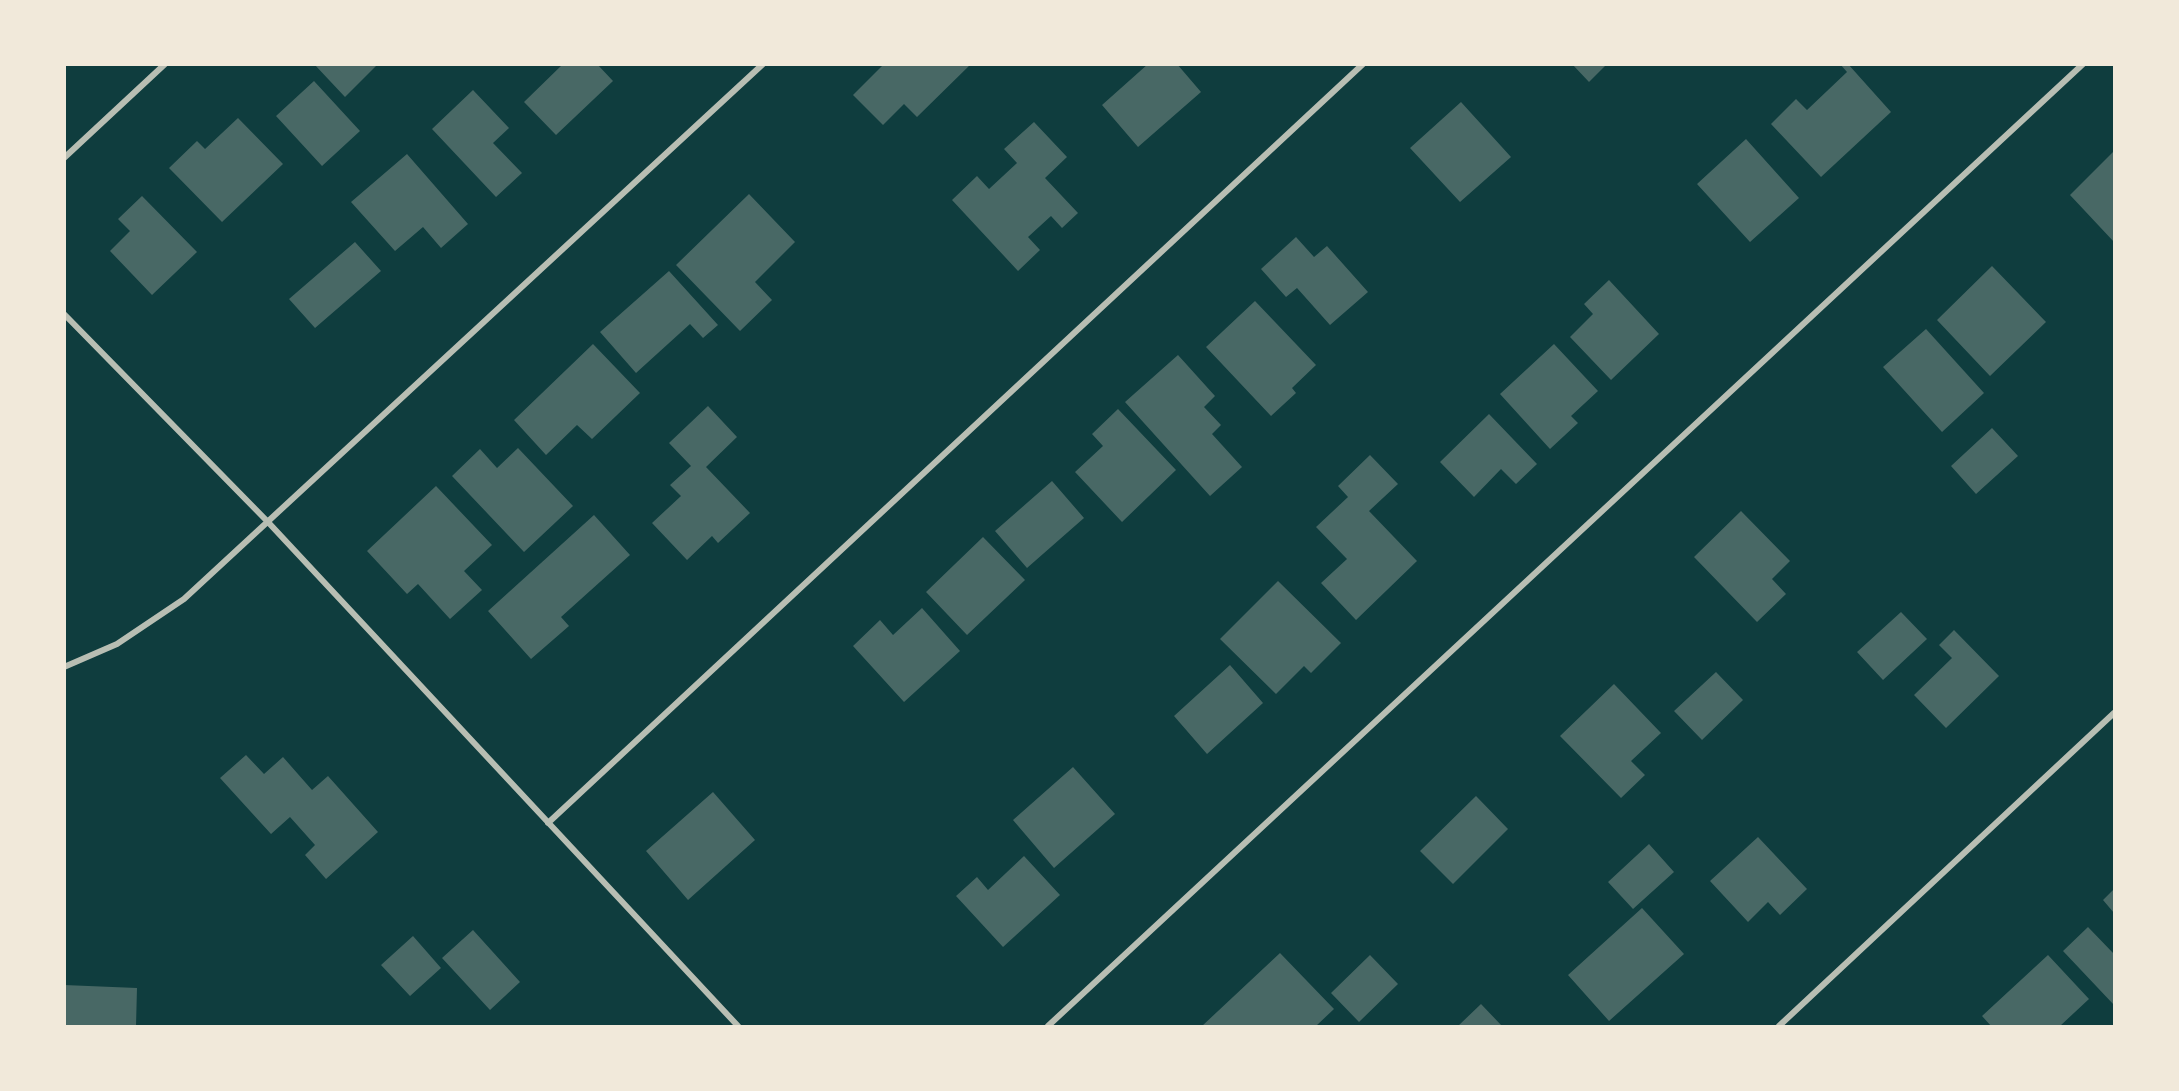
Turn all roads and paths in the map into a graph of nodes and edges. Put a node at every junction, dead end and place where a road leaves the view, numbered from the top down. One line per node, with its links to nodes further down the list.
1 (165, 64): 5 (street)
2 (763, 64): 7 (street)
3 (1363, 64): 10 (street)
4 (2083, 64): 12 (street)
5 (64, 158)
6 (64, 314): 7 (street)
7 (267, 522): 8 (street); 10 (street)
8 (64, 667)
9 (2115, 713): 13 (street)
10 (548, 823): 11 (street)
11 (738, 1026)
12 (1048, 1026)
13 (1779, 1026)

